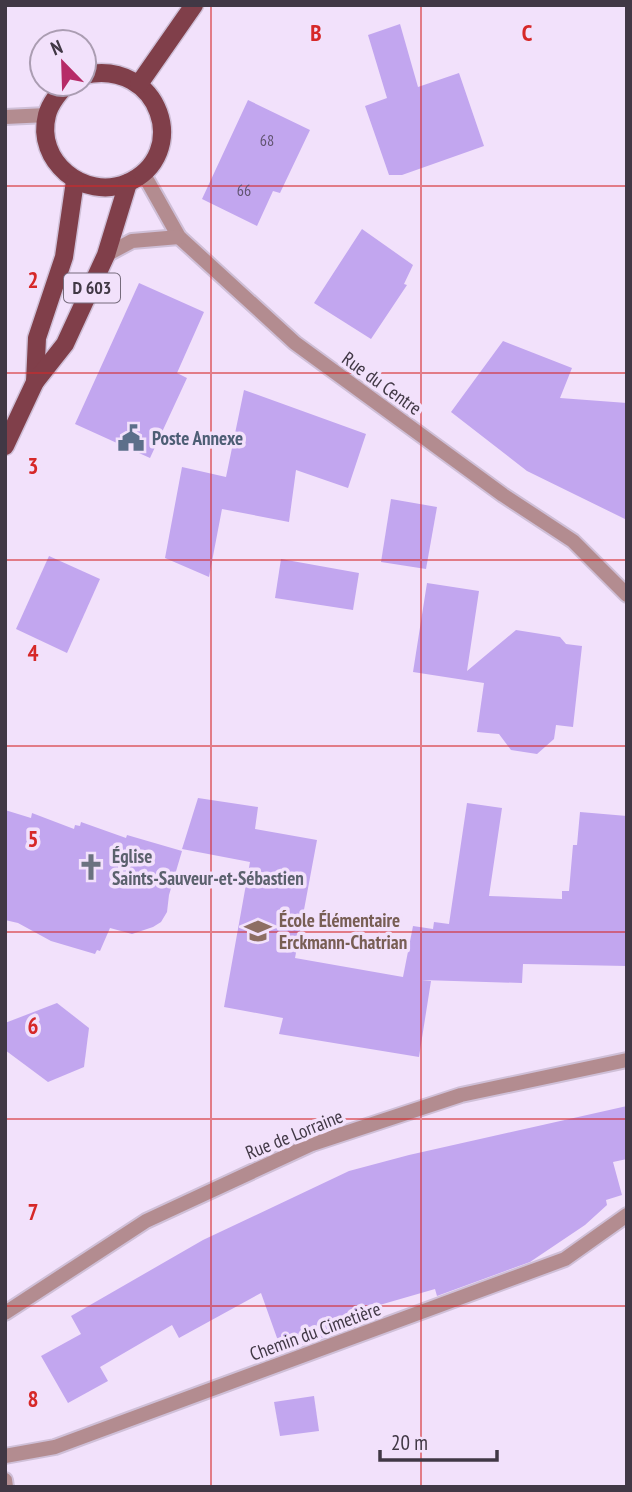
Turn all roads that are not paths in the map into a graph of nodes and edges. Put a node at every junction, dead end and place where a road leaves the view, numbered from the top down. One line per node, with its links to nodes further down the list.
1 (194, 5): 3 (main road)
2 (98, 72): 3 (main road)
3 (139, 84): 7 (main road)
4 (55, 98): 5 (main road)
5 (47, 115): 6 (street); 8 (main road)
6 (5, 117)
7 (135, 178): 8 (main road); 9 (street, Rue du Centre); 10 (main road, D 603)
8 (75, 181): 11 (main road, D 603)
9 (178, 237): 10 (street); 13 (street, Rue du Centre)
10 (106, 255): 11 (main road, D 603)
11 (35, 383): 12 (main road, D 603)
12 (5, 446)
13 (627, 595)
14 (627, 1060): 16 (street, Rue de Lorraine)
15 (627, 1215): 17 (street, Chemin du Cimetière)
16 (5, 1313)
17 (5, 1456)
18 (5, 1480): 19 (street)
19 (6, 1487)

